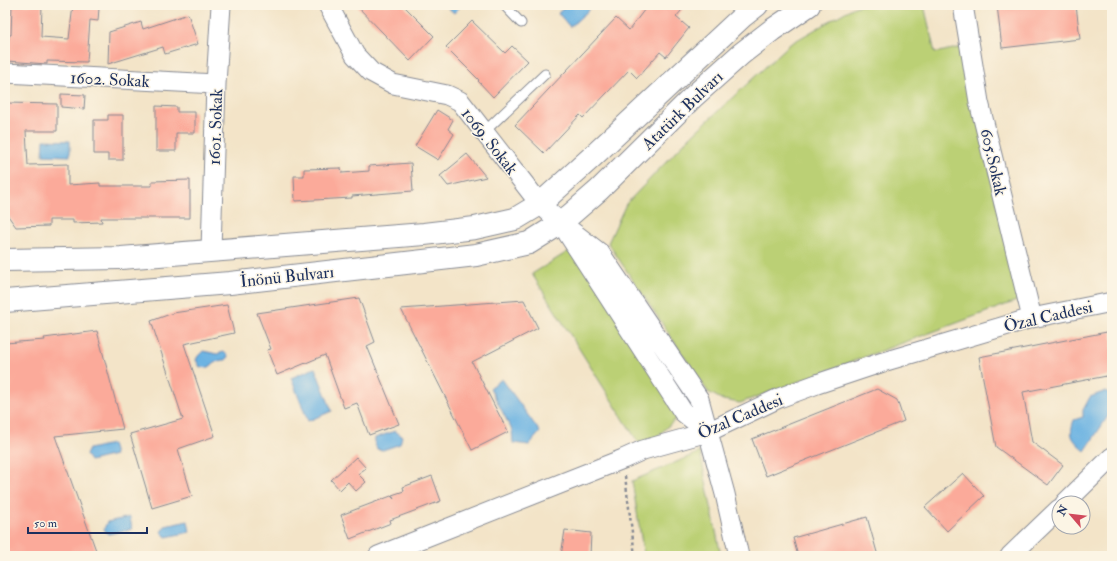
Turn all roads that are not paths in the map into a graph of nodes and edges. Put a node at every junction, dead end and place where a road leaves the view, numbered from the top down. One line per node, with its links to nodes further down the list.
1 (221, 5): 10 (street, 1601. Sokak)
2 (329, 5): 11 (street, 1069. Sokak)
3 (504, 5): 7 (lane)
4 (757, 5): 12 (main road, Atatürk Bulvarı)
5 (809, 5): 13 (main road, Atatürk Bulvarı)
6 (963, 5): 20 (street, 605.Sokak)
7 (521, 23)
8 (5, 73): 10 (street, 1602. Sokak)
9 (545, 74): 11 (lane)
10 (216, 84): 15 (street, 1601. Sokak)
11 (484, 133): 12 (street, 1069. Sokak)
12 (540, 204): 13 (street, 1069. Sokak); 15 (main road, İnönü Bulvarı)
13 (561, 223): 18 (main road, İnönü Bulvarı); 21 (street, 1069. Sokak)
14 (5, 250): 16 (main road)
15 (212, 250): 16 (main road, İnönü Bulvarı)
16 (34, 259): 17 (main road, İnönü Bulvarı)
17 (5, 260)
18 (5, 301)
19 (1112, 302): 20 (street, Özal Caddesi)
20 (1032, 318): 21 (street, Özal Caddesi)
21 (708, 432): 25 (street, Özal Caddesi); 26 (street)
22 (1112, 457): 23 (street)
23 (1073, 495)
24 (1051, 517): 27 (street)
25 (378, 556)
26 (738, 556)
27 (1010, 556)

